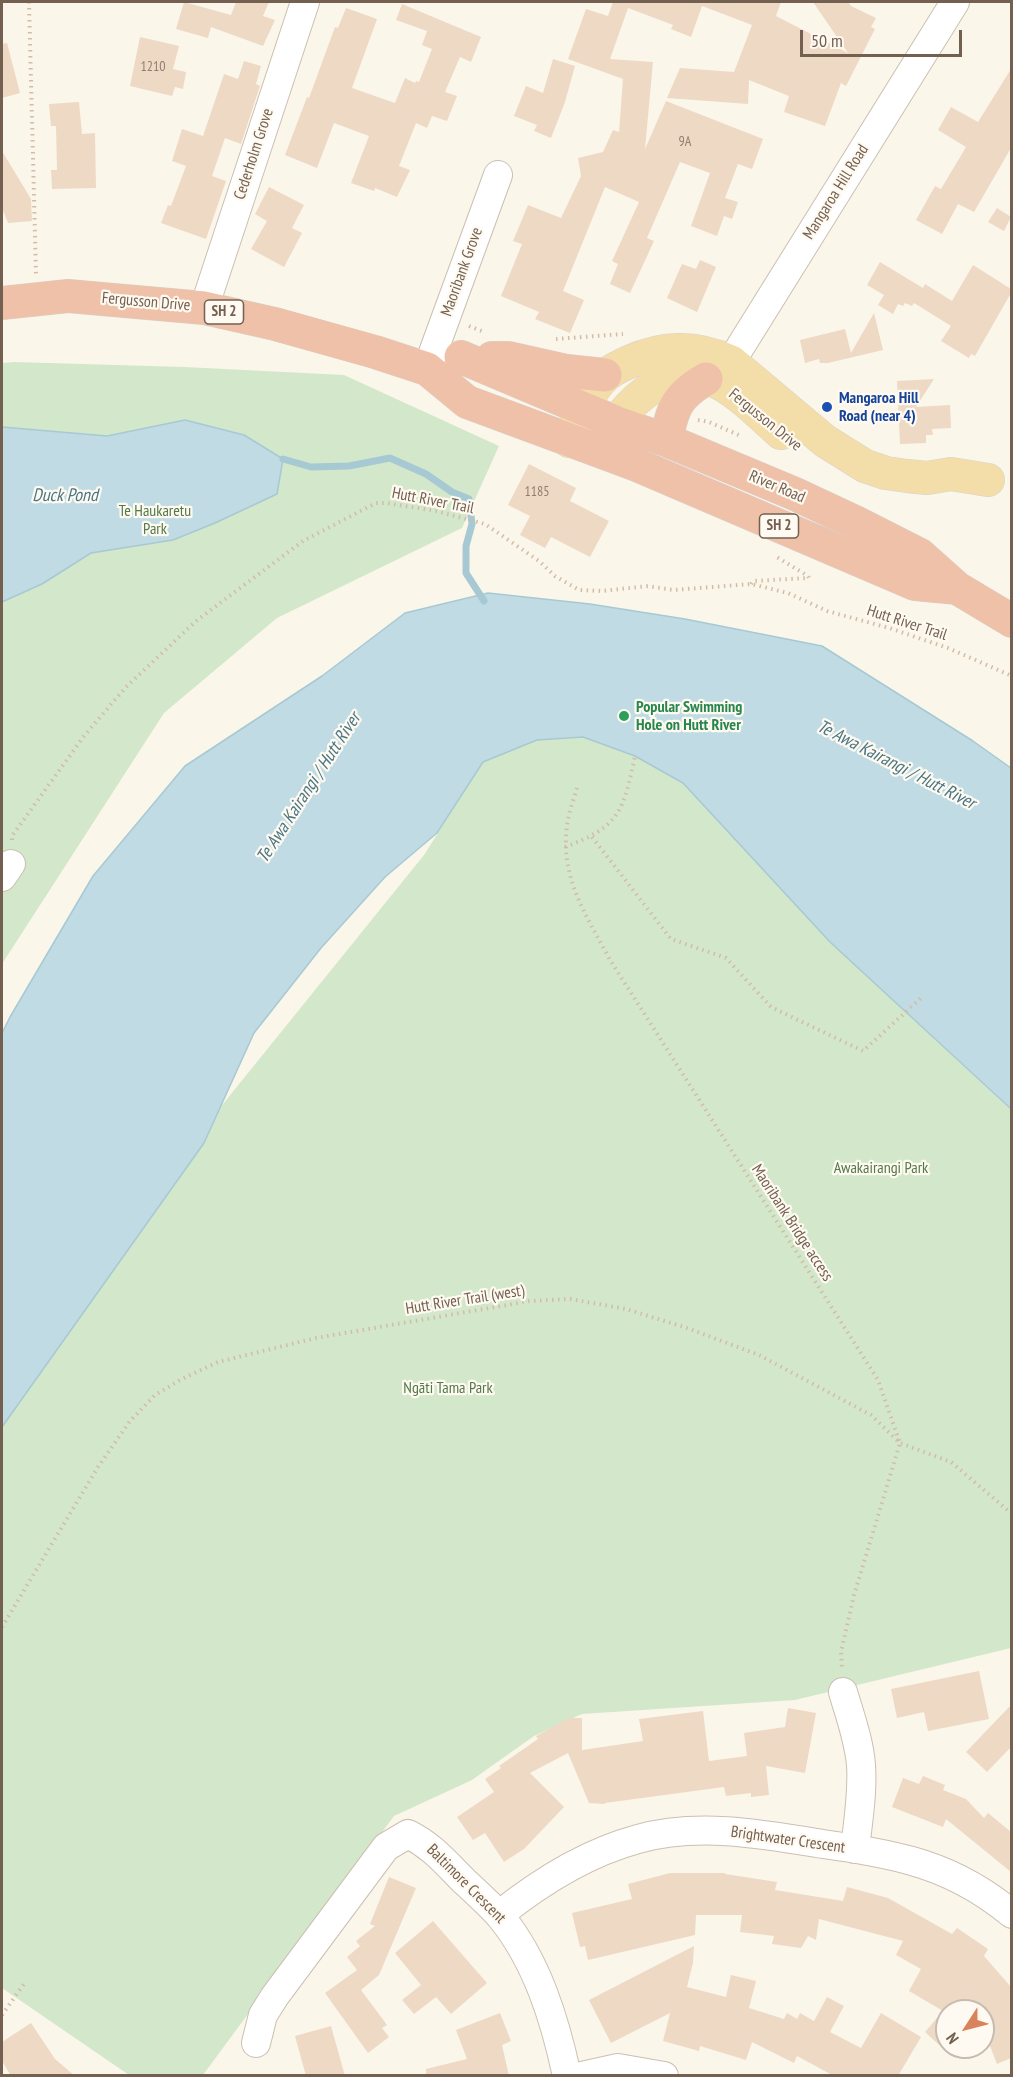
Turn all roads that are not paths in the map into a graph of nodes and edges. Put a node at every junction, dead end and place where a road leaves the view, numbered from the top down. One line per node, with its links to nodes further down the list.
1 (305, 2): 5 (street, Cederholm Grove)
2 (942, 6): 8 (street, Mangaroa Hill Road)
3 (498, 175): 7 (street, Maoribank Grove)
4 (2, 303): 5 (highway, Fergusson Drive / SH 2)
5 (204, 308): 7 (highway, Fergusson Drive / SH 2)
6 (461, 357): 7 (highway); 9 (highway); 10 (highway, SH 2)
7 (427, 369): 13 (highway, Fergusson Drive / SH 2)
8 (718, 374): 9 (main road, Fergusson Drive); 11 (main road); 12 (highway); 15 (main road, Fergusson Drive)
9 (605, 375): 10 (main road, Fergusson Drive)
10 (584, 408): 11 (highway, River Road / SH 2); 13 (main road, Fergusson Drive)
11 (617, 423): 12 (highway, River Road / SH 2); 14 (main road)
12 (666, 440): 16 (highway, River Road / SH 2)
13 (568, 441): 14 (highway, Fergusson Drive / SH 2)
14 (605, 453): 16 (highway, River Road / SH 2)
15 (1000, 478)
16 (957, 588): 17 (highway, River Road / SH 2)
17 (1011, 621)
18 (843, 1692): 19 (street)
19 (855, 1849): 20 (street, Brightwater Crescent); 21 (street, Brightwater Crescent)
20 (1011, 1914)
21 (499, 1915): 22 (street, Baltimore Crescent); 23 (street, Baltimore Crescent)
22 (256, 2043)
23 (567, 2076)
24 (582, 2076): 25 (street)
25 (664, 2076)

